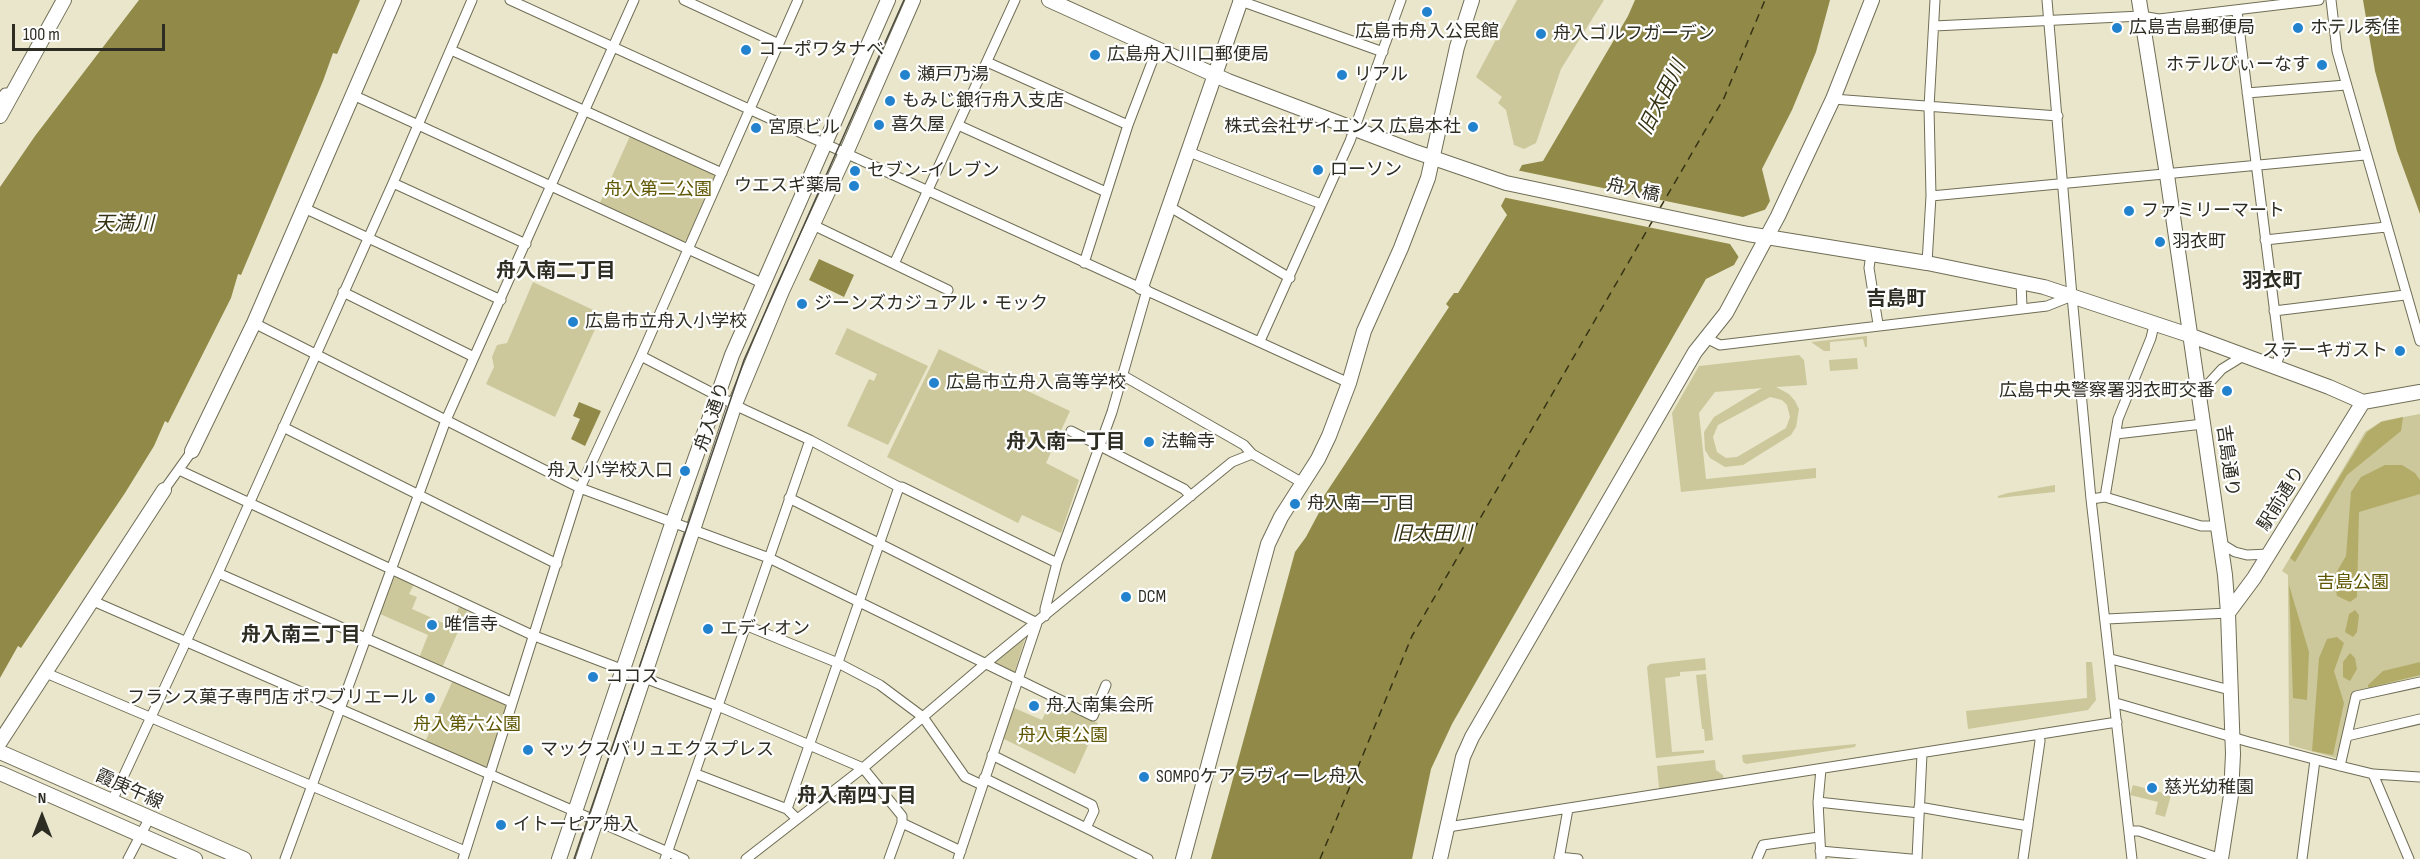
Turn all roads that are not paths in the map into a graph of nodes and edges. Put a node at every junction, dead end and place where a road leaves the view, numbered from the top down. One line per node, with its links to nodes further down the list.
1 (64, 0): 33 (street)
2 (394, 0): 35 (street)
3 (472, 0): 28 (street)
4 (510, 0): 26 (street)
5 (634, 0): 26 (street)
6 (684, 0): 25 (street)
7 (798, 0): 25 (street)
8 (888, 0): 47 (street, 舟入通り)
9 (913, 0): 49 (street, 舟入通り)
10 (1015, 0): 30 (street)
11 (1049, 0): 27 (street, 舟入橋)
12 (1239, 0): 29 (street); 31 (street)
13 (1401, 0): 29 (street)
14 (1472, 0): 51 (street)
15 (1872, 0): 36 (street)
16 (1935, 0): 24 (street)
17 (2047, 0): 23 (street)
18 (2139, 0): 22 (street, 吉島通り)
19 (2319, 0): 21 (street)
20 (2331, 0): 32 (street)
21 (2236, 10): 22 (street); 34 (street)
22 (2141, 16): 23 (street); 54 (street, 吉島通り)
23 (2049, 21): 24 (street); 42 (street)
24 (1934, 26): 38 (street)
25 (778, 44): 40 (street)
26 (612, 48): 39 (street); 40 (street)
27 (1157, 49): 31 (street, 舟入橋); 45 (street)
28 (451, 50): 39 (street); 43 (street)
29 (1383, 52): 46 (street)
30 (987, 62): 44 (street); 45 (street)
31 (1214, 75): 46 (street, 舟入橋); 48 (street)
32 (2346, 85): 34 (street); 50 (street)
33 (13, 93): 37 (street); 41 (street)
34 (2247, 93): 52 (street)
35 (353, 95): 43 (street); 63 (street)
36 (1833, 99): 38 (street); 66 (street)
37 (0, 100)
38 (1929, 107): 42 (street); 60 (street)
39 (586, 111): 53 (street); 57 (street)
40 (750, 111): 47 (street); 53 (street)
41 (0, 116)
42 (2058, 116): 56 (street)
43 (418, 124): 55 (street); 57 (street)
44 (958, 125): 58 (street); 59 (street)
45 (1128, 125): 59 (street)
46 (1355, 128): 51 (street, 舟入橋); 61 (street)
47 (824, 144): 49 (street); 77 (street, 舟入通り)
48 (1189, 152): 61 (street); 62 (street)
49 (846, 153): 58 (street); 64 (street, 舟入通り)
50 (2365, 155): 52 (street); 65 (street)
51 (1433, 158): 66 (street, 舟入橋); 99 (street)
52 (2256, 165): 54 (street); 68 (street)
53 (722, 173): 70 (street)
54 (2167, 175): 56 (street); 89 (street, 吉島通り)
55 (393, 183): 67 (street); 69 (street)
56 (2064, 185): 60 (street); 82 (street)
57 (552, 187): 69 (street); 70 (street)
58 (927, 190): 72 (street); 74 (street)
59 (1106, 192): 72 (street)
60 (1931, 196): 73 (street)
61 (1321, 204): 75 (street)
62 (1170, 207): 75 (street); 78 (street)
63 (304, 208): 67 (street); 86 (street)
64 (813, 225): 74 (street); 104 (street, 舟入通り)
65 (2386, 227): 68 (street); 81 (street)
66 (1760, 235): 71 (street, 舟入橋); 90 (street)
67 (367, 237): 80 (street); 83 (street)
68 (2265, 240): 85 (street)
69 (526, 244): 83 (street)
70 (689, 248): 77 (street); 94 (street)
71 (1871, 254): 73 (street, 舟入橋); 87 (street)
72 (1084, 263): 78 (street)
73 (1928, 263): 76 (street, 舟入橋)
74 (894, 264): 79 (street)
75 (1290, 278): 91 (street)
76 (2021, 282): 82 (street, 舟入橋); 84 (street)
77 (764, 284): 102 (street, 舟入通り)
78 (1144, 288): 91 (street); 98 (street)
79 (948, 290)
80 (343, 292): 93 (street); 96 (street)
81 (2405, 295): 85 (street); 92 (street)
82 (2072, 296): 84 (street); 88 (street, 舟入橋); 123 (street)
83 (501, 300): 96 (street)
84 (2022, 308): 87 (street)
85 (2274, 311): 97 (street)
86 (254, 324): 93 (street); 112 (street)
87 (1878, 324): 90 (street)
88 (2154, 325): 89 (street, 舟入橋); 109 (street)
89 (2189, 335): 95 (street, 舟入橋); 101 (street, 吉島通り)
90 (1706, 338): 194 (street)
91 (1260, 341): 99 (street)
92 (2420, 341)
93 (316, 353): 105 (street); 107 (street)
94 (641, 356): 102 (street); 116 (street)
95 (2243, 356): 97 (street, 舟入橋); 101 (street)
96 (474, 357): 105 (street)
97 (2276, 368): 103 (street, 舟入橋)
98 (1122, 375): 111 (street); 113 (street)
99 (1349, 383): 115 (street)
100 (2420, 392): 103 (street)
101 (2199, 394): 106 (street, 吉島通り)
102 (717, 395): 104 (street); 125 (street, 舟入通り)
103 (2363, 402): 130 (street, 駅前通り)
104 (735, 404): 110 (street); 127 (street, 舟入通り)
105 (446, 420): 116 (street); 119 (street)
106 (2203, 424): 109 (street); 126 (street, 吉島通り)
107 (283, 427): 119 (street); 124 (street)
108 (1071, 431): 111 (street)
109 (2116, 434): 121 (street)
110 (810, 440): 117 (street); 122 (street)
111 (1100, 445): 120 (street); 132 (street)
112 (192, 451): 114 (street)
113 (1252, 454): 115 (street); 120 (street)
114 (180, 470): 118 (street); 124 (street)
115 (1301, 482): 214 (street)
116 (580, 488): 125 (street); 133 (street)
117 (900, 488): 129 (street); 132 (street)
118 (164, 490): 136 (street)
119 (419, 495): 133 (street); 134 (street)
120 (1191, 496): 139 (street)
121 (2105, 497): 123 (street); 126 (street)
122 (789, 498): 129 (street); 131 (street)
123 (2091, 499): 140 (street)
124 (248, 502): 134 (street); 135 (street)
125 (672, 524): 127 (street); 149 (street, 舟入通り)
126 (2218, 526): 128 (street, 吉島通り)
127 (693, 532): 131 (street); 151 (street, 舟入通り)
128 (2220, 543): 130 (street); 138 (street, 吉島通り)
129 (880, 545): 137 (street); 141 (street)
130 (2269, 554): 138 (street, 駅前通り)
131 (769, 558): 137 (street); 142 (street)
132 (1057, 563): 139 (street)
133 (557, 564): 143 (street)
134 (392, 570): 143 (street); 144 (street)
135 (218, 573): 144 (street); 145 (street)
136 (93, 601): 145 (street); 150 (street)
137 (861, 602): 147 (street); 148 (street)
138 (2228, 613): 140 (street); 155 (street, 吉島通り)
139 (1046, 616): 141 (street)
140 (2107, 619): 146 (street)
141 (1036, 624): 148 (street); 152 (street)
142 (745, 625): 147 (street); 158 (street)
143 (532, 635): 149 (street); 156 (street)
144 (367, 638): 156 (street); 159 (street)
145 (186, 642): 159 (street); 161 (street)
146 (2111, 659): 155 (street); 157 (street)
147 (838, 663): 160 (street); 168 (street)
148 (985, 664): 152 (street); 160 (street)
149 (623, 671): 151 (street); 188 (street, 舟入通り)
150 (46, 673): 161 (street); 167 (street)
151 (643, 677): 158 (street); 190 (street, 舟入通り)
152 (1018, 680): 154 (street); 171 (street)
153 (2420, 682): 165 (street)
154 (1106, 685)
155 (2230, 690): 166 (street, 吉島通り)
156 (511, 702): 179 (street)
157 (2116, 703): 163 (street); 166 (street)
158 (718, 706): 168 (street); 177 (street)
159 (341, 709): 179 (street); 182 (street)
160 (923, 717): 174 (street); 181 (street)
161 (152, 718): 182 (street); 184 (street)
162 (2420, 718): 165 (street)
163 (2117, 722): 164 (street); 196 (street)
164 (2038, 734): 170 (street); 193 (street)
165 (2347, 736): 173 (street)
166 (2233, 737): 172 (street); 222 (street, 吉島通り)
167 (0, 742)
168 (810, 743): 174 (street); 185 (street)
169 (0, 752): 184 (street, 霞庚午線)
170 (1922, 754): 175 (street); 187 (street)
171 (992, 755): 181 (street); 195 (street)
172 (2315, 760): 173 (street); 223 (street)
173 (2340, 766): 178 (street)
174 (863, 768): 191 (street); 192 (street)
175 (1821, 769): 183 (street); 186 (street)
176 (0, 773): 197 (street)
177 (696, 774): 185 (street); 200 (street)
178 (2373, 774): 180 (street); 224 (street)
179 (489, 776): 188 (street); 199 (street)
180 (2420, 777)
181 (983, 782): 195 (street); 201 (street)
182 (310, 786): 199 (street); 207 (street)
183 (1818, 802): 187 (street); 198 (street)
184 (111, 803): 189 (street, 霞庚午線)
185 (787, 809): 191 (street)
186 (1568, 809): 194 (street); 203 (street)
187 (1919, 810): 193 (street); 219 (street)
188 (576, 811): 190 (street); 208 (street, 舟入通り)
189 (149, 819): 197 (street); 206 (street, 霞庚午線)
190 (596, 819): 200 (street); 209 (street, 舟入通り)
191 (797, 819): 211 (street)
192 (902, 823): 201 (street); 212 (street)
193 (2028, 826): 220 (street)
194 (1448, 827): 215 (street)
195 (1086, 828): 213 (street)
196 (2129, 831): 221 (street); 222 (street)
197 (141, 836): 204 (street); 205 (street)
198 (1819, 837): 202 (street); 217 (street)
199 (464, 855)
200 (666, 855): 210 (street)
201 (960, 855)
202 (1820, 855): 218 (street)
203 (1559, 858): 216 (street)
204 (128, 859)
205 (195, 859)
206 (244, 859)
207 (285, 859)
208 (559, 859)
209 (583, 859)
210 (684, 859)
211 (746, 859)
212 (889, 859)
213 (1148, 859)
214 (1184, 859)
215 (1440, 859)
216 (1578, 859)
217 (1757, 859)
218 (1911, 859)
219 (1917, 859)
220 (2023, 859)
221 (2132, 859)
222 (2221, 859)
223 (2302, 859)
224 (2409, 859)

